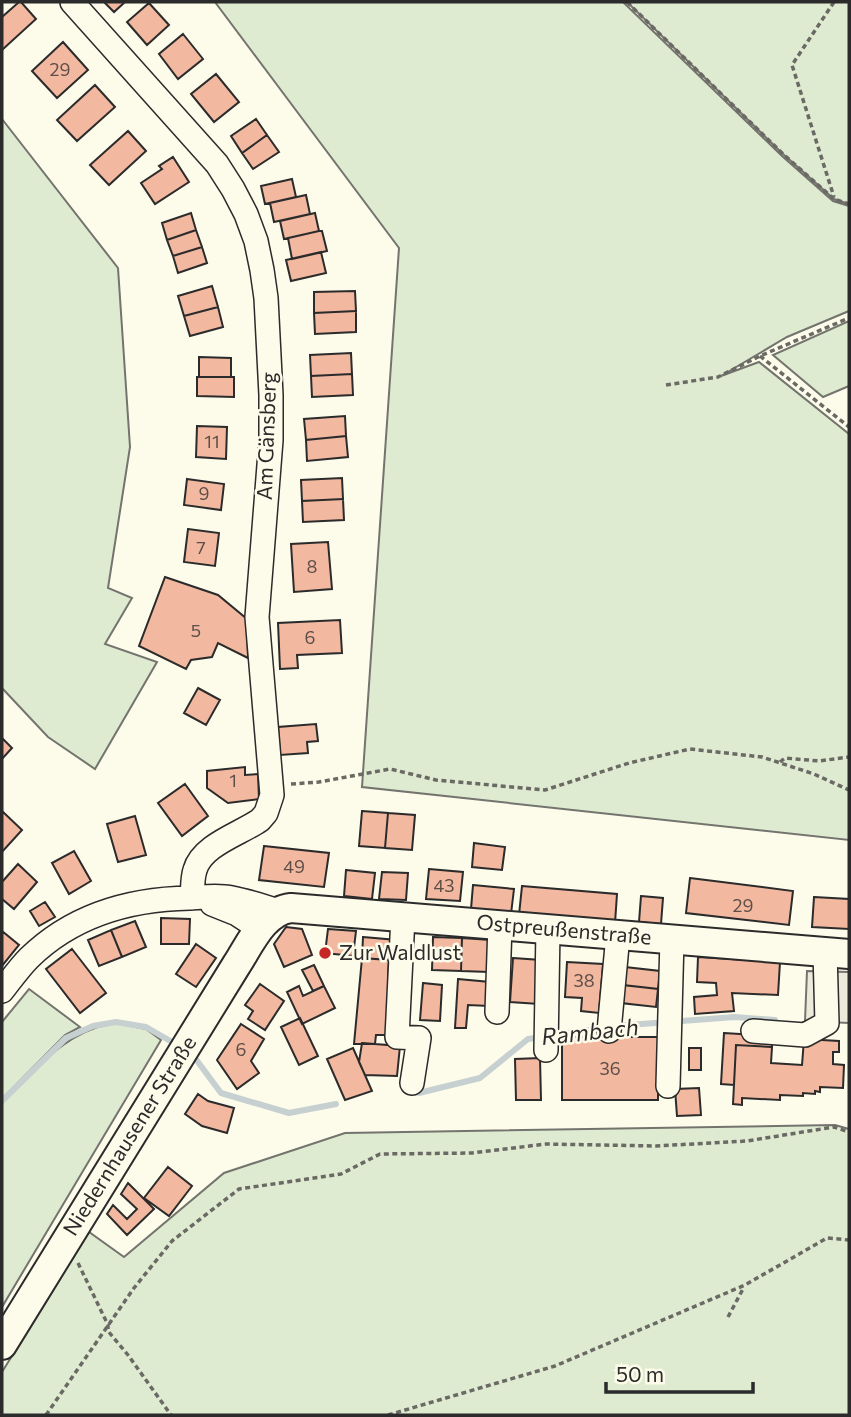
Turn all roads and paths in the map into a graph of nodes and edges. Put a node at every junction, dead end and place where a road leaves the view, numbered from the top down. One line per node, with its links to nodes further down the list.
1 (72, 2): 12 (street, Am Gänsberg)
2 (627, 2): 4 (path)
3 (834, 2): 4 (path)
4 (834, 199): 5 (path)
5 (849, 204)
6 (849, 318): 7 (path)
7 (760, 356): 8 (path); 9 (path)
8 (666, 385)
9 (849, 427)
10 (849, 757): 11 (path)
11 (780, 763): 12 (path); 13 (path)
12 (271, 785): 14 (street, Am Gänsberg)
13 (849, 790)
14 (192, 898): 16 (street, Ostpreußenstraße); 22 (street, Ostpreußenstraße)
15 (403, 917): 16 (main road, Ostpreußenstraße); 17 (main road, Ostpreußenstraße); 27 (street)
16 (269, 920): 30 (main road, Niedernhausener Straße)
17 (500, 925): 18 (main road, Ostpreußenstraße); 23 (street)
18 (548, 929): 19 (main road, Ostpreußenstraße); 26 (street)
19 (618, 935): 20 (main road, Ostpreußenstraße); 24 (street)
20 (672, 939): 21 (main road, Ostpreußenstraße); 28 (street)
21 (837, 953): 25 (street)
22 (2, 992)
23 (497, 1013)
24 (609, 1027)
25 (752, 1031)
26 (547, 1039)
27 (412, 1083)
28 (668, 1086)
29 (849, 1132): 34 (path)
30 (67, 1239): 34 (path); 35 (main road, Niedernhausener Straße)
31 (849, 1240): 32 (path)
32 (745, 1285): 33 (path); 38 (path)
33 (728, 1317)
34 (108, 1325): 36 (path); 37 (path)
35 (2, 1345)
36 (46, 1415)
37 (171, 1415)
38 (388, 1415)

